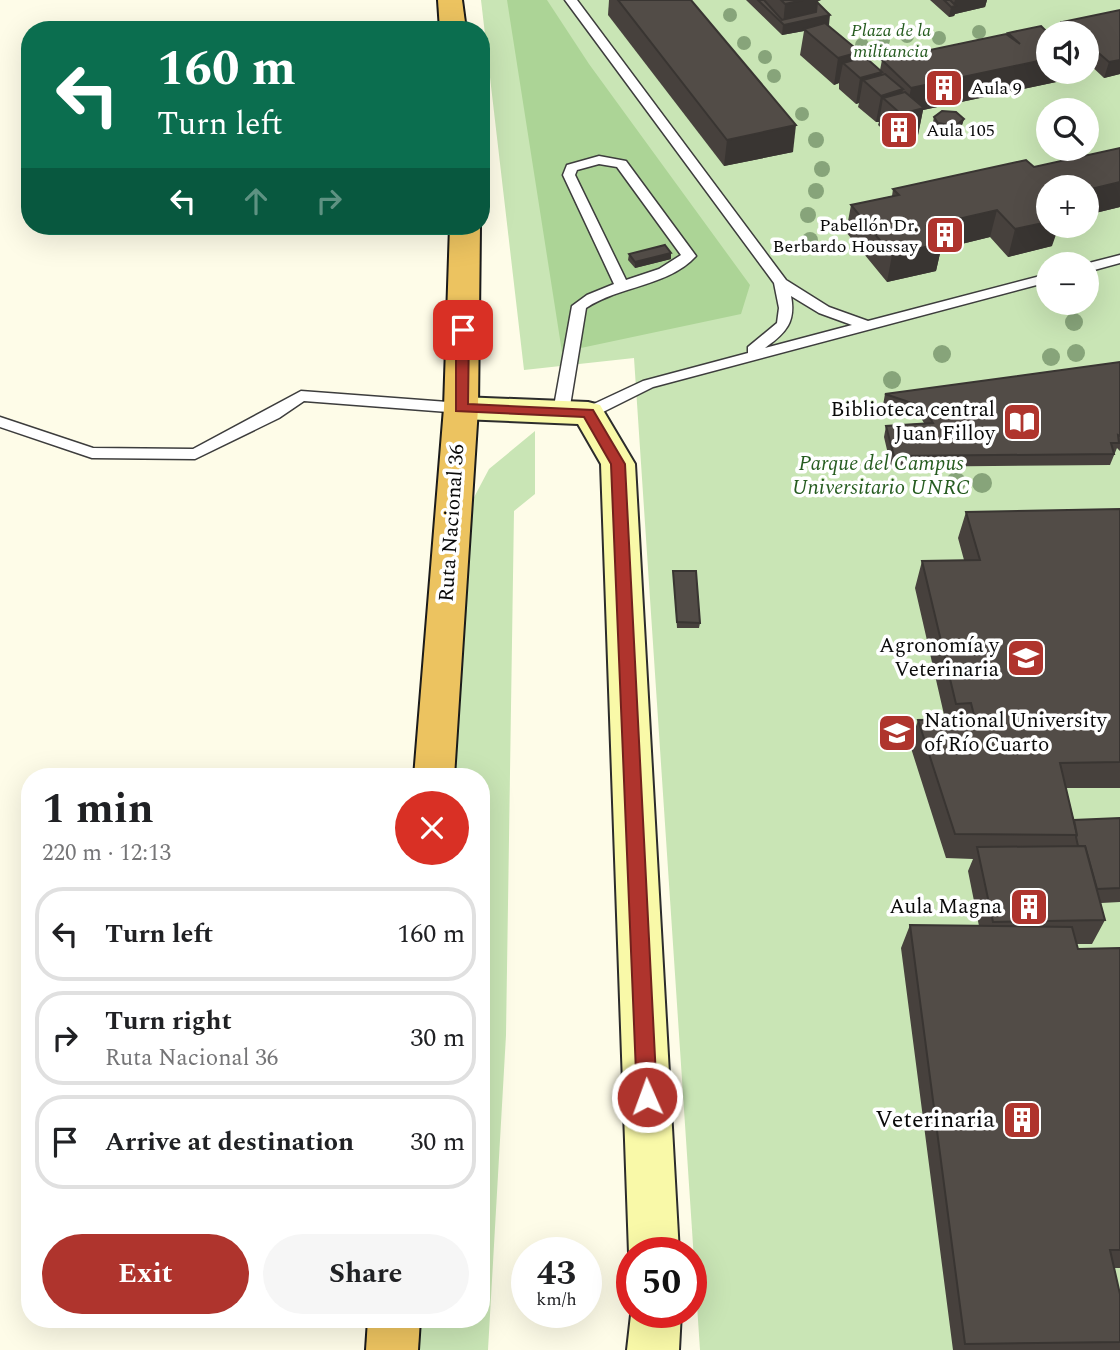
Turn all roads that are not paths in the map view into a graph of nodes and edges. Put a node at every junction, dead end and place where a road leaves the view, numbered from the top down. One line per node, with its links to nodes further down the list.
1 (450, 0): 3 (highway)
2 (570, 0): 8 (lane)
3 (452, 21)
4 (465, 235): 12 (highway, Ruta Nacional 36)
5 (1120, 259): 6 (lane)
6 (1099, 265)
7 (1036, 281): 10 (lane)
8 (781, 283): 10 (lane); 11 (lane)
9 (621, 285): 9 (lane); 13 (lane)
10 (868, 326): 11 (lane)
11 (744, 356): 13 (lane)
12 (461, 408): 13 (main road); 14 (lane); 15 (highway, Ruta Nacional 36)
13 (575, 412): 16 (main road)
14 (0, 422)
15 (435, 768)
16 (653, 1237)
17 (393, 1328): 19 (highway)
18 (654, 1328): 20 (main road)
19 (392, 1350)
20 (653, 1350)

